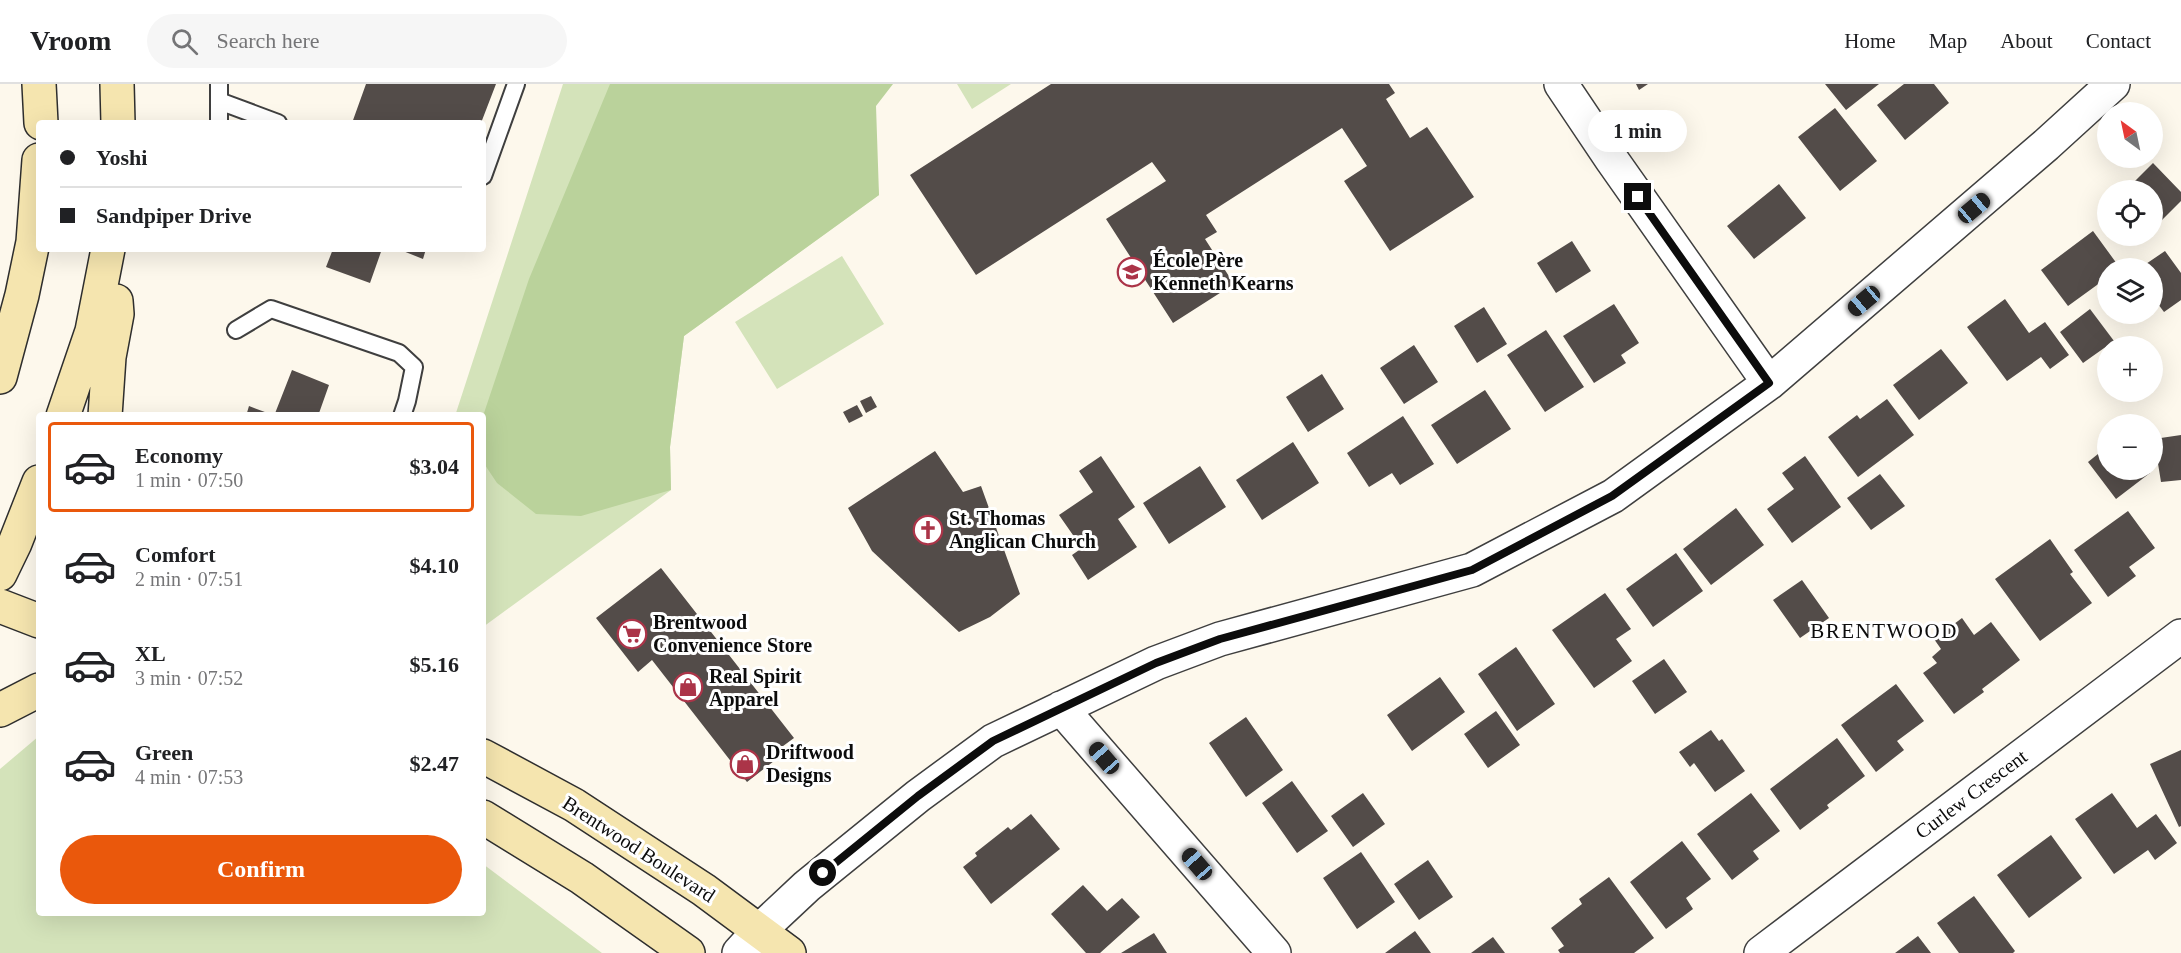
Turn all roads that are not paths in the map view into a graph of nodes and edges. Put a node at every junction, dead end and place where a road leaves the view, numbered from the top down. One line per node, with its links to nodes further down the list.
1 (39, 84): 8 (main road)
2 (117, 84): 9 (main road)
3 (219, 84): 7 (lane)
4 (516, 84): 12 (lane)
5 (1561, 84): 20 (street)
6 (2113, 84): 20 (street)
7 (219, 101): 10 (lane); 11 (lane)
8 (41, 120)
9 (118, 120)
10 (219, 120)
11 (270, 120)
12 (486, 168)
13 (36, 201): 16 (main road)
14 (109, 252): 21 (main road)
15 (110, 252): 22 (main road)
16 (22, 295): 17 (main road); 19 (main road)
17 (0, 328)
18 (236, 330): 23 (lane)
19 (0, 377)
20 (1769, 383): 31 (street)
21 (64, 412)
22 (105, 412)
23 (403, 412)
24 (36, 491): 25 (main road)
25 (18, 545): 26 (main road)
26 (0, 574)
27 (0, 606): 28 (main road)
28 (36, 620)
29 (2181, 636): 39 (street, Curlew Crescent)
30 (36, 692): 32 (main road)
31 (1061, 708): 35 (street); 38 (street)
32 (0, 710)
33 (486, 758): 35 (main road, Brentwood Boulevard)
34 (486, 819): 36 (main road)
35 (750, 942): 37 (main road, Brentwood Boulevard)
36 (688, 953)
37 (789, 953)
38 (1274, 953)
39 (1761, 953)

